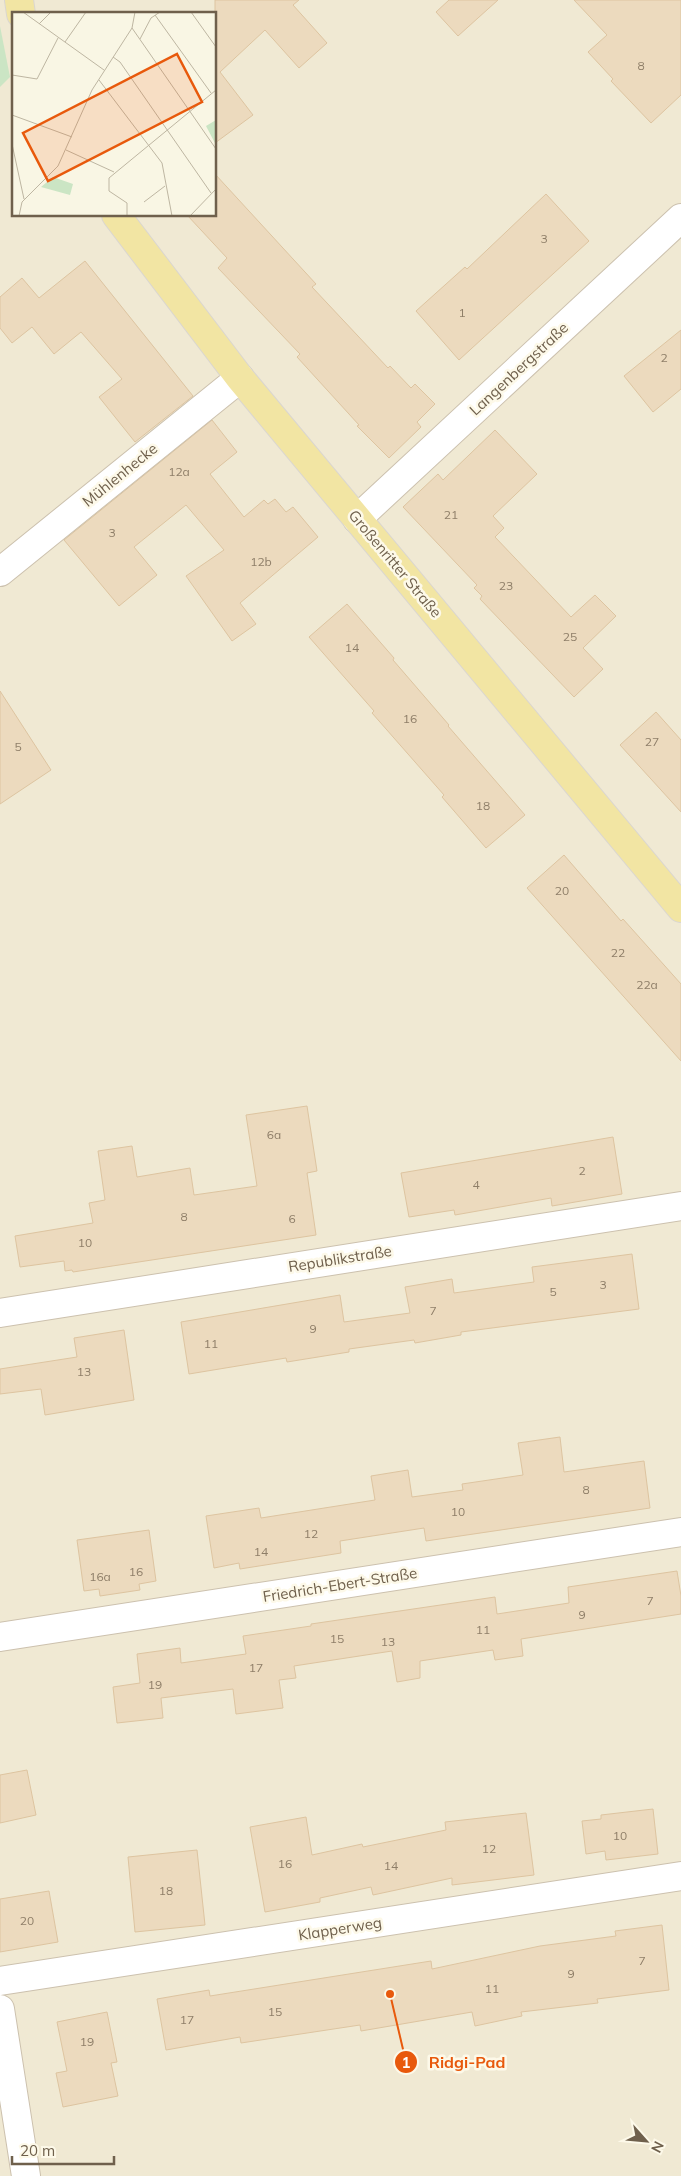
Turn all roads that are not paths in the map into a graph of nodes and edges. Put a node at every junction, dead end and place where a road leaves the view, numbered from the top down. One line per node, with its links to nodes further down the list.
1 (117, 216): 3 (main road, Großenritter Straße)
2 (681, 218): 4 (street, Langenbergstraße)
3 (240, 378): 4 (main road, Großenritter Straße); 5 (street, Mühlenhecke)
4 (357, 519): 6 (main road, Großenritter Straße)
5 (0, 572)
6 (681, 908)
7 (681, 1206): 8 (street, Republikstraße)
8 (0, 1313)
9 (681, 1532): 10 (street, Friedrich-Ebert-Straße)
10 (0, 1637)
11 (681, 1876): 12 (street, Klapperweg)
12 (0, 1981)
13 (0, 2009): 14 (street)
14 (26, 2176)

